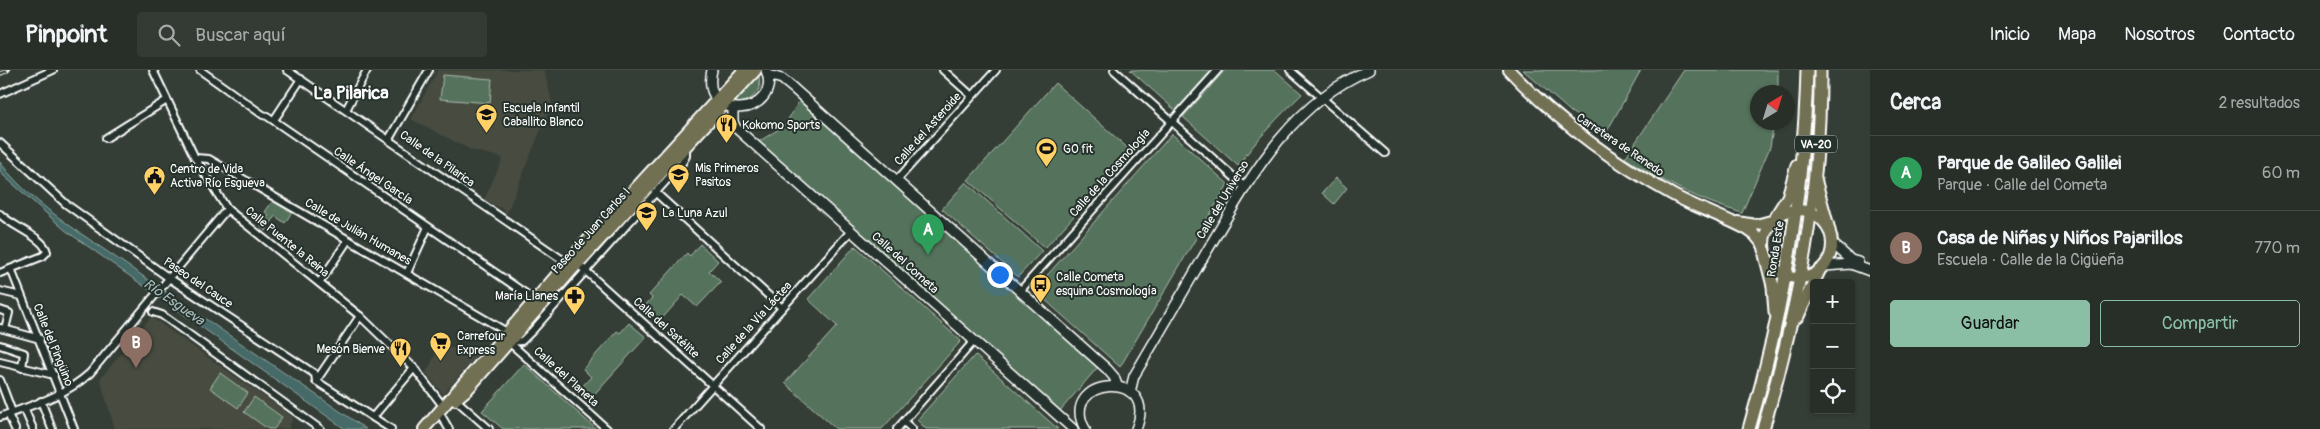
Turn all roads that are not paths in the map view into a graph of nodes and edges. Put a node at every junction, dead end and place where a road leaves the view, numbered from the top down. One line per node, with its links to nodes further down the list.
1 (53, 70): 21 (street)
2 (153, 70): 24 (street, Calle Puente la Reina)
3 (200, 70): 27 (street, Calle Ángel García)
4 (287, 70): 20 (street, Calle de la Pilarica)
5 (367, 70): 26 (street)
6 (429, 70): 30 (street)
7 (712, 70): 25 (street, Calle del Cometa)
8 (744, 70): 25 (main road, Paseo de Juan Carlos I)
9 (756, 70): 25 (main road, Paseo de Juan Carlos I)
10 (943, 70): 22 (street)
11 (996, 70): 22 (street, Calle del Asteroide)
12 (1114, 70): 28 (street)
13 (1218, 70): 28 (street, Calle de la Cosmología)
14 (1290, 70): 23 (street)
15 (1369, 70): 23 (street, Calle del Universo)
16 (1509, 70): 45 (main road, Carretera de Renedo)
17 (1807, 70): 34 (highway, Ronda Este / VA-20)
18 (1820, 70): 36 (highway, VA-20)
19 (767, 72): 25 (street); 37 (street)
20 (301, 79): 26 (street, Calle de la Pilarica); 27 (street)
21 (0, 94)
22 (972, 96): 37 (street, Calle del Asteroide)
23 (1320, 97): 33 (street); 38 (street, Calle del Universo)
24 (167, 100): 29 (street); 35 (street, Calle Puente la Reina)
25 (724, 104): 32 (main road, Paseo de Juan Carlos I); 50 (street, Calle del Cometa); 54 (main road, Paseo de Juan Carlos I)
26 (346, 110): 30 (street, Calle de la Pilarica)
27 (274, 120): 48 (street, Calle Ángel García)
28 (1172, 121): 38 (street); 66 (street, Calle de la Cosmología)
29 (106, 138)
30 (389, 139): 54 (street, Calle de la Pilarica)
31 (0, 143): 63 (street, Paseo del Cauce)
32 (686, 146): 39 (street); 54 (main road, Paseo de Juan Carlos I)
33 (1385, 153)
34 (1801, 156): 41 (highway, Ronda Este / VA-20); 44 (highway)
35 (195, 158): 40 (street, Calle Puente la Reina); 51 (street, Calle de Julián Humanes)
36 (1814, 176): 42 (highway, VA-20); 49 (highway)
37 (897, 180): 66 (street)
38 (1245, 187): 87 (street, Calle del Universo)
39 (655, 192): 54 (street); 69 (street)
40 (227, 209): 63 (street); 64 (street, Calle Puente la Reina)
41 (1797, 210): 42 (main road); 44 (main road, Carretera de Renedo); 61 (highway, Ronda Este / VA-20)
42 (1809, 212): 49 (main road); 62 (highway, VA-20)
43 (0, 214): 46 (street)
44 (1774, 219): 45 (main road, Carretera de Renedo); 53 (main road)
45 (1730, 221): 53 (main road, Carretera de Renedo)
46 (7, 222): 47 (street); 56 (street)
47 (0, 225)
48 (428, 227): 60 (street); 68 (street, Calle Ángel García)
49 (1829, 230): 52 (main road)
50 (851, 231): 69 (street, Calle de la Vía Láctea); 78 (street, Calle del Cometa)
51 (348, 240): 60 (street, Calle de Julián Humanes); 64 (street)
52 (1832, 244): 55 (street); 57 (main road)
53 (1764, 251): 61 (main road, Carretera de Renedo); 75 (highway)
54 (577, 266): 68 (main road, Paseo de Juan Carlos I); 76 (main road, Paseo de Juan Carlos I); 86 (street, Calle del Satélite)
55 (1870, 266)
56 (11, 269): 59 (street); 67 (street, Calle del Pingüino)
57 (1822, 269): 58 (street); 62 (main road); 73 (highway)
58 (1870, 271)
59 (0, 273)
60 (407, 274): 76 (street, Calle de Julián Humanes)
61 (1786, 276): 62 (main road); 75 (highway, Ronda Este / VA-20)
62 (1799, 278): 73 (highway, VA-20)
63 (167, 281): 85 (street, Paseo del Cauce); 88 (street)
64 (320, 282): 72 (street, Calle Puente la Reina)
65 (0, 291): 67 (street)
66 (1020, 291): 87 (street)
67 (21, 296): 77 (street, Calle del Pingüino)
68 (535, 300): 76 (main road, Paseo de Juan Carlos I)
69 (782, 308): 86 (street, Calle de la Vía Láctea)
70 (0, 310): 74 (street)
71 (153, 312): 102 (street)
72 (360, 316): 82 (street, Calle Puente la Reina); 85 (street)
73 (1791, 320): 116 (highway, VA-20)
74 (3, 329): 77 (street)
75 (1774, 333): 115 (highway, Ronda Este / VA-20)
76 (508, 337): 90 (main road, Paseo de Juan Carlos I); 93 (main road, Paseo de Juan Carlos I); 107 (street, Calle del Planeta)
77 (40, 339): 83 (street, Calle del Pingüino)
78 (974, 341): 97 (street); 112 (street, Calle del Cometa)
79 (0, 345): 81 (street)
80 (0, 362): 81 (street)
81 (22, 368): 83 (street)
82 (414, 368): 93 (street, Calle Puente la Reina); 96 (street)
83 (54, 375): 88 (street, Calle del Pingüino)
84 (0, 380): 89 (street)
85 (316, 381): 96 (street, Paseo del Cauce)
86 (712, 385): 108 (street, Calle de la Vía Láctea); 109 (street, Calle del Satélite)
87 (1123, 388): 113 (street); 114 (street)
88 (62, 394): 91 (street); 101 (street, Calle del Pingüino)
89 (3, 395): 94 (street)
90 (456, 399): 93 (main road, Paseo de Juan Carlos I); 106 (street)
91 (41, 401): 92 (street); 100 (street)
92 (24, 408): 94 (street); 99 (street)
93 (441, 409): 104 (main road, Paseo de Juan Carlos I); 105 (street, Calle Puente la Reina)
94 (10, 413): 95 (street); 98 (street)
95 (0, 417)
96 (373, 417): 103 (street, Paseo del Cauce)
97 (904, 422): 110 (street); 111 (street)
98 (15, 429)
99 (33, 429)
100 (52, 429)
101 (74, 429)
102 (320, 429)
103 (391, 429)
104 (424, 429)
105 (449, 429)
106 (489, 429)
107 (607, 429)
108 (674, 429)
109 (762, 429)
110 (897, 429)
111 (912, 429)
112 (1073, 429)
113 (1085, 429)
114 (1136, 429)
115 (1749, 429)
116 (1763, 429)

